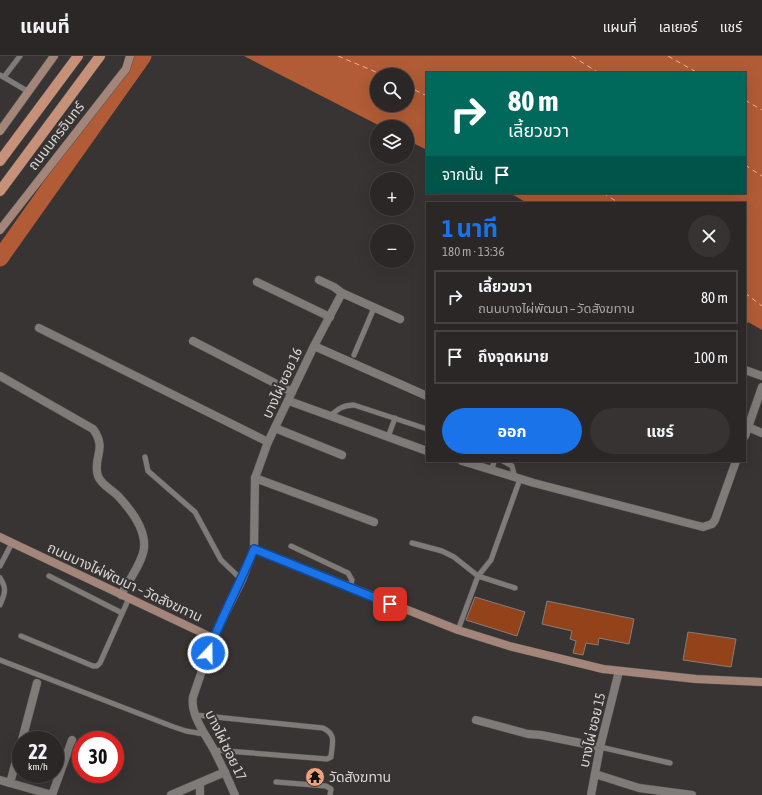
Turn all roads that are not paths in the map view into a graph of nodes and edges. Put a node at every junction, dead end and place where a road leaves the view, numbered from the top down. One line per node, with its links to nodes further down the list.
1 (20, 56): 6 (lane)
2 (54, 56): 7 (street)
3 (78, 56): 9 (main road, ถนนนครอินทร์)
4 (100, 56): 10 (main road, ถนนนครอินทร์)
5 (130, 56): 11 (street, ถนนนครอินทร์)
6 (2, 76): 7 (lane)
7 (29, 92): 8 (street)
8 (0, 131)
9 (1, 160)
10 (0, 191)
11 (0, 230)
12 (319, 280): 14 (street)
13 (257, 282): 16 (street)
14 (342, 293): 15 (street); 16 (street, บางไผ่ ซอย 16)
15 (374, 308): 17 (street); 21 (lane)
16 (330, 317): 20 (street, บางไผ่ ซอย 16)
17 (400, 319)
18 (39, 328): 36 (street)
19 (193, 341): 26 (street)
20 (314, 346): 26 (street, บางไผ่ ซอย 16); 27 (street)
21 (354, 356)
22 (746, 370): 24 (street)
23 (0, 376): 59 (street)
24 (762, 376)
25 (762, 387): 31 (street)
26 (292, 392): 28 (street, บางไผ่ ซอย 16)
27 (426, 396)
28 (288, 401): 29 (street); 32 (street, บางไผ่ ซอย 16)
29 (330, 416): 30 (lane); 35 (street)
30 (395, 418): 33 (lane); 35 (lane)
31 (748, 424): 34 (street)
32 (275, 428): 36 (street, บางไผ่ ซอย 16); 38 (street)
33 (426, 429)
34 (762, 433)
35 (388, 437): 37 (street)
36 (268, 442): 44 (street, บางไผ่ ซอย 16)
37 (426, 451)
38 (342, 455)
39 (144, 456): 56 (lane)
40 (470, 462): 43 (street)
41 (505, 462): 45 (lane)
42 (736, 462): 45 (street)
43 (493, 465): 45 (street)
44 (255, 478): 46 (street); 51 (street, บางไผ่ ซอย 16)
45 (518, 478): 54 (lane)
46 (374, 522)
47 (0, 537): 48 (street, ถนนบางไผ่พัฒนา – วัดสังฆทาน)
48 (12, 543): 52 (lane); 59 (street, ถนนบางไผ่พัฒนา – วัดสังฆทาน)
49 (412, 543): 54 (lane)
50 (291, 546): 57 (lane)
51 (254, 549): 56 (street, ถนนบางไผ่พัฒนา – วัดสังฆทาน); 57 (street)
52 (0, 566)
53 (49, 576): 61 (lane)
54 (478, 576): 58 (lane); 62 (lane)
55 (0, 578): 60 (lane)
56 (242, 580): 64 (street, ถนนบางไผ่พัฒนา – วัดสังฆทาน)
57 (350, 588): 62 (street)
58 (515, 588)
59 (125, 596): 61 (lane); 64 (street, ถนนบางไผ่พัฒนา – วัดสังฆทาน)
60 (0, 604)
61 (122, 613): 63 (lane)
62 (458, 630): 66 (street)
63 (21, 636)
64 (213, 638): 69 (street, บางไผ่ ซอย 17)
65 (0, 660): 72 (lane)
66 (619, 671): 67 (street); 74 (street, บางไผ่ ซอย 15)
67 (762, 682)
68 (37, 683): 71 (street)
69 (196, 715): 72 (street, บางไผ่ ซอย 17); 75 (lane)
70 (476, 720): 74 (street)
71 (24, 731)
72 (204, 734): 75 (street, บางไผ่ ซอย 17)
73 (72, 740): 84 (street)
74 (600, 747): 76 (lane); 78 (street, บางไผ่ ซอย 15)
75 (214, 750): 77 (street, บางไผ่ ซอย 17)
76 (670, 763)
77 (225, 772): 83 (street); 87 (street, บางไผ่ ซอย 17)
78 (595, 774): 89 (street, บางไผ่ ซอย 15); 90 (street)
79 (12, 775): 82 (street)
80 (1, 782): 82 (street)
81 (276, 782): 88 (lane)
82 (10, 783): 84 (street)
83 (200, 783): 85 (street); 86 (street)
84 (47, 794)
85 (172, 795)
86 (200, 795)
87 (235, 795)
88 (330, 795)
89 (591, 795)
90 (692, 795)

